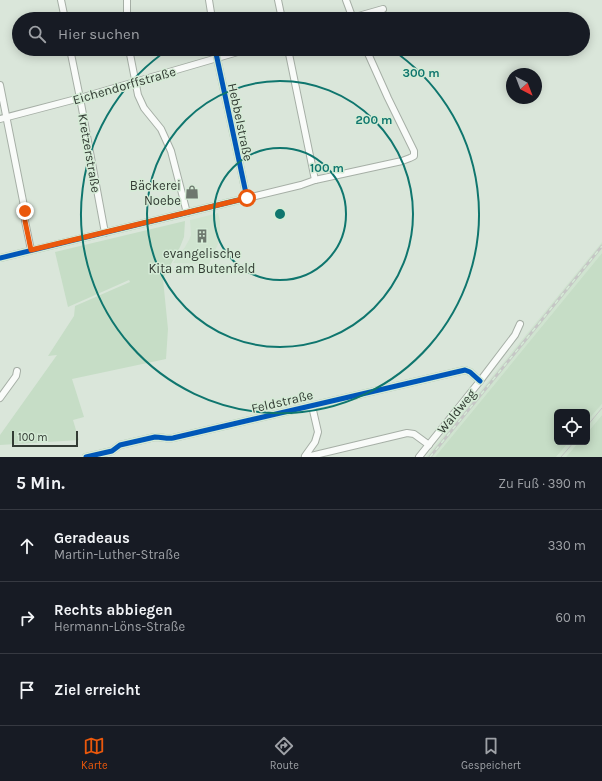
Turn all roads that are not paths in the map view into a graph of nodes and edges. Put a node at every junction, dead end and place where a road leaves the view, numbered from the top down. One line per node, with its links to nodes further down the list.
1 (69, 0): 6 (street)
2 (127, 0): 9 (street)
3 (210, 0): 10 (street)
4 (278, 0): 11 (street)
5 (346, 0): 12 (street)
6 (61, 1): 8 (street)
7 (383, 9): 13 (street)
8 (63, 12)
9 (127, 12)
10 (211, 12)
11 (281, 12)
12 (349, 12)
13 (372, 12)
14 (71, 56): 22 (street, Kretzerstraße)
15 (130, 56): 20 (street)
16 (223, 56): 19 (street, Eichendorffstraße)
17 (289, 56): 24 (street)
18 (369, 56): 24 (street)
19 (216, 58): 20 (street, Eichendorffstraße); 25 (street, Hebbelstraße)
20 (135, 83): 22 (street, Eichendorffstraße); 26 (street)
21 (0, 85): 23 (street)
22 (80, 98): 23 (street, Eichendorffstraße); 27 (street, Kretzerstraße)
23 (3, 118): 28 (street)
24 (315, 180): 25 (street)
25 (247, 198): 26 (street)
26 (187, 213): 27 (street)
27 (105, 233): 28 (street)
28 (31, 250): 29 (street)
29 (0, 258)
30 (520, 324): 32 (street, Waldweg)
31 (17, 371): 33 (street)
32 (480, 381): 34 (street, Feldstraße); 35 (street, Waldweg)
33 (0, 398)
34 (312, 406): 36 (street); 37 (street, Feldstraße)
35 (428, 445): 36 (street); 38 (street, Waldweg)
36 (306, 455)
37 (86, 457)
38 (418, 457)

